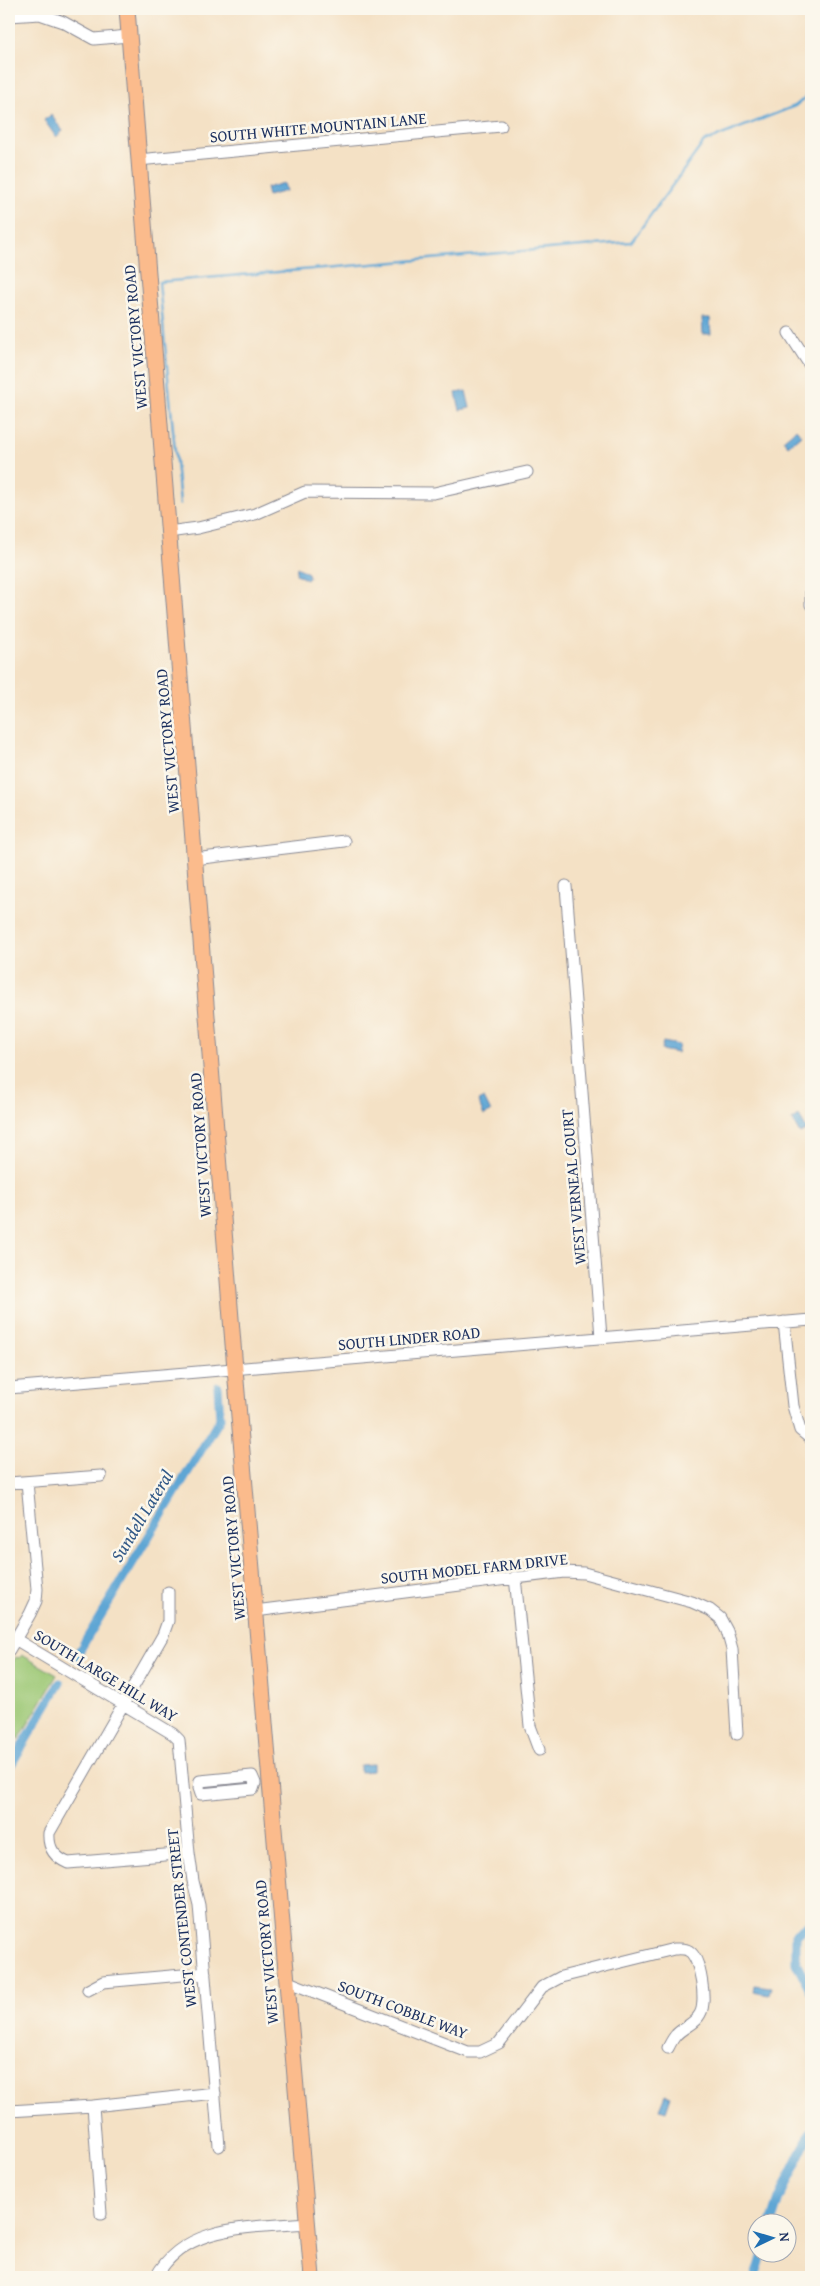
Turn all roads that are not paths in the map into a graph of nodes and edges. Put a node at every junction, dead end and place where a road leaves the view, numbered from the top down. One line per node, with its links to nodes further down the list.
1 (127, 9): 3 (main road, WEST VICTORY ROAD)
2 (9, 16): 3 (street)
3 (129, 36): 5 (main road, WEST VICTORY ROAD)
4 (501, 126): 5 (street, SOUTH WHITE MOUNTAIN LANE)
5 (138, 160): 9 (main road, WEST VICTORY ROAD)
6 (789, 333): 7 (street)
7 (811, 367)
8 (527, 472): 9 (street)
9 (168, 532): 13 (main road, WEST VICTORY ROAD)
10 (811, 581): 11 (street)
11 (811, 605)
12 (344, 841): 13 (street)
13 (194, 859): 18 (main road, WEST VICTORY ROAD)
14 (566, 886): 17 (street, WEST VERNEAL COURT)
15 (811, 1320): 16 (street, SOUTH LINDER ROAD)
16 (784, 1322): 17 (street, SOUTH LINDER ROAD); 20 (street)
17 (601, 1337): 18 (street, SOUTH LINDER ROAD)
18 (235, 1369): 19 (street, SOUTH LINDER ROAD); 26 (main road, WEST VICTORY ROAD)
19 (9, 1388)
20 (811, 1440)
21 (101, 1476): 22 (street)
22 (27, 1482): 23 (street); 27 (street)
23 (9, 1483)
24 (515, 1578): 26 (street, SOUTH MODEL FARM DRIVE); 29 (street, SOUTH MODEL FARM DRIVE); 31 (street)
25 (168, 1592): 28 (street)
26 (255, 1611): 32 (main road, WEST VICTORY ROAD)
27 (12, 1645): 28 (street, SOUTH LARGE HILL WAY)
28 (124, 1704): 30 (street, SOUTH LARGE HILL WAY); 34 (street)
29 (737, 1734)
30 (179, 1740): 33 (street, WEST CONTENDER STREET)
31 (539, 1750)
32 (262, 1782): 33 (street); 36 (main road, WEST VICTORY ROAD)
33 (184, 1789): 34 (street, WEST CONTENDER STREET)
34 (189, 1853): 35 (street, WEST CONTENDER STREET)
35 (205, 1973): 37 (street); 39 (street, WEST CONTENDER STREET)
36 (286, 1981): 38 (street, SOUTH COBBLE WAY); 44 (main road, WEST VICTORY ROAD)
37 (88, 1990)
38 (668, 2048)
39 (215, 2093): 40 (street); 42 (street, WEST CONTENDER STREET)
40 (93, 2106): 41 (street); 43 (street)
41 (9, 2111)
42 (219, 2146)
43 (101, 2214)
44 (307, 2223): 45 (street); 46 (main road, WEST VICTORY ROAD)
45 (156, 2277)
46 (312, 2277)

